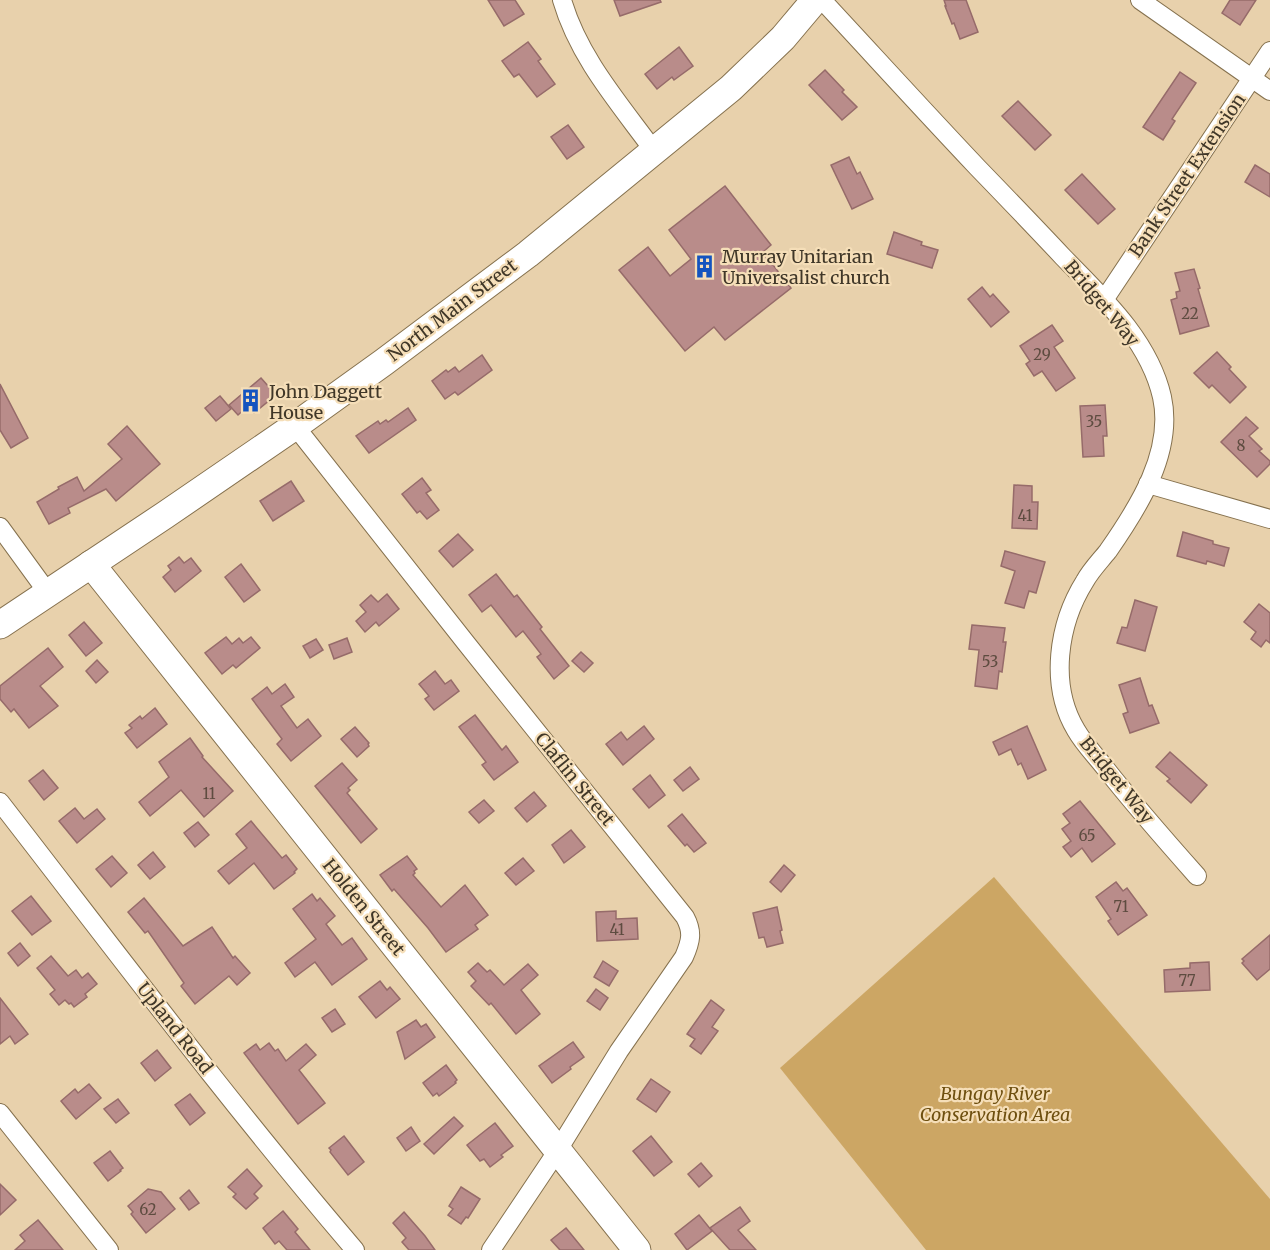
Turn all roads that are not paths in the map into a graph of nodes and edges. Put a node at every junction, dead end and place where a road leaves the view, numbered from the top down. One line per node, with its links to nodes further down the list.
1 (562, 0): 8 (street)
2 (815, 0): 8 (main road, North Main Street)
3 (822, 0): 9 (street, Bridget Way)
4 (1140, 0): 6 (street)
5 (1270, 51): 6 (street, Bank Street Extension)
6 (1252, 78): 7 (street); 9 (street, Bank Street Extension)
7 (1270, 91)
8 (654, 152): 10 (main road, North Main Street)
9 (1104, 300): 11 (street, Bridget Way)
10 (295, 426): 14 (main road, North Main Street); 20 (street, Claflin Street)
11 (1148, 484): 12 (street); 18 (street, Bridget Way)
12 (1270, 519)
13 (0, 527): 15 (street)
14 (91, 564): 15 (main road, North Main Street); 20 (main road, Holden Street)
15 (48, 593): 16 (main road, North Main Street)
16 (0, 625)
17 (0, 802): 22 (street, Upland Road)
18 (1197, 876)
19 (0, 1113): 21 (street)
20 (558, 1150): 23 (street, Claflin Street); 24 (main road, Holden Street)
21 (109, 1250)
22 (355, 1250)
23 (491, 1250)
24 (638, 1250)

